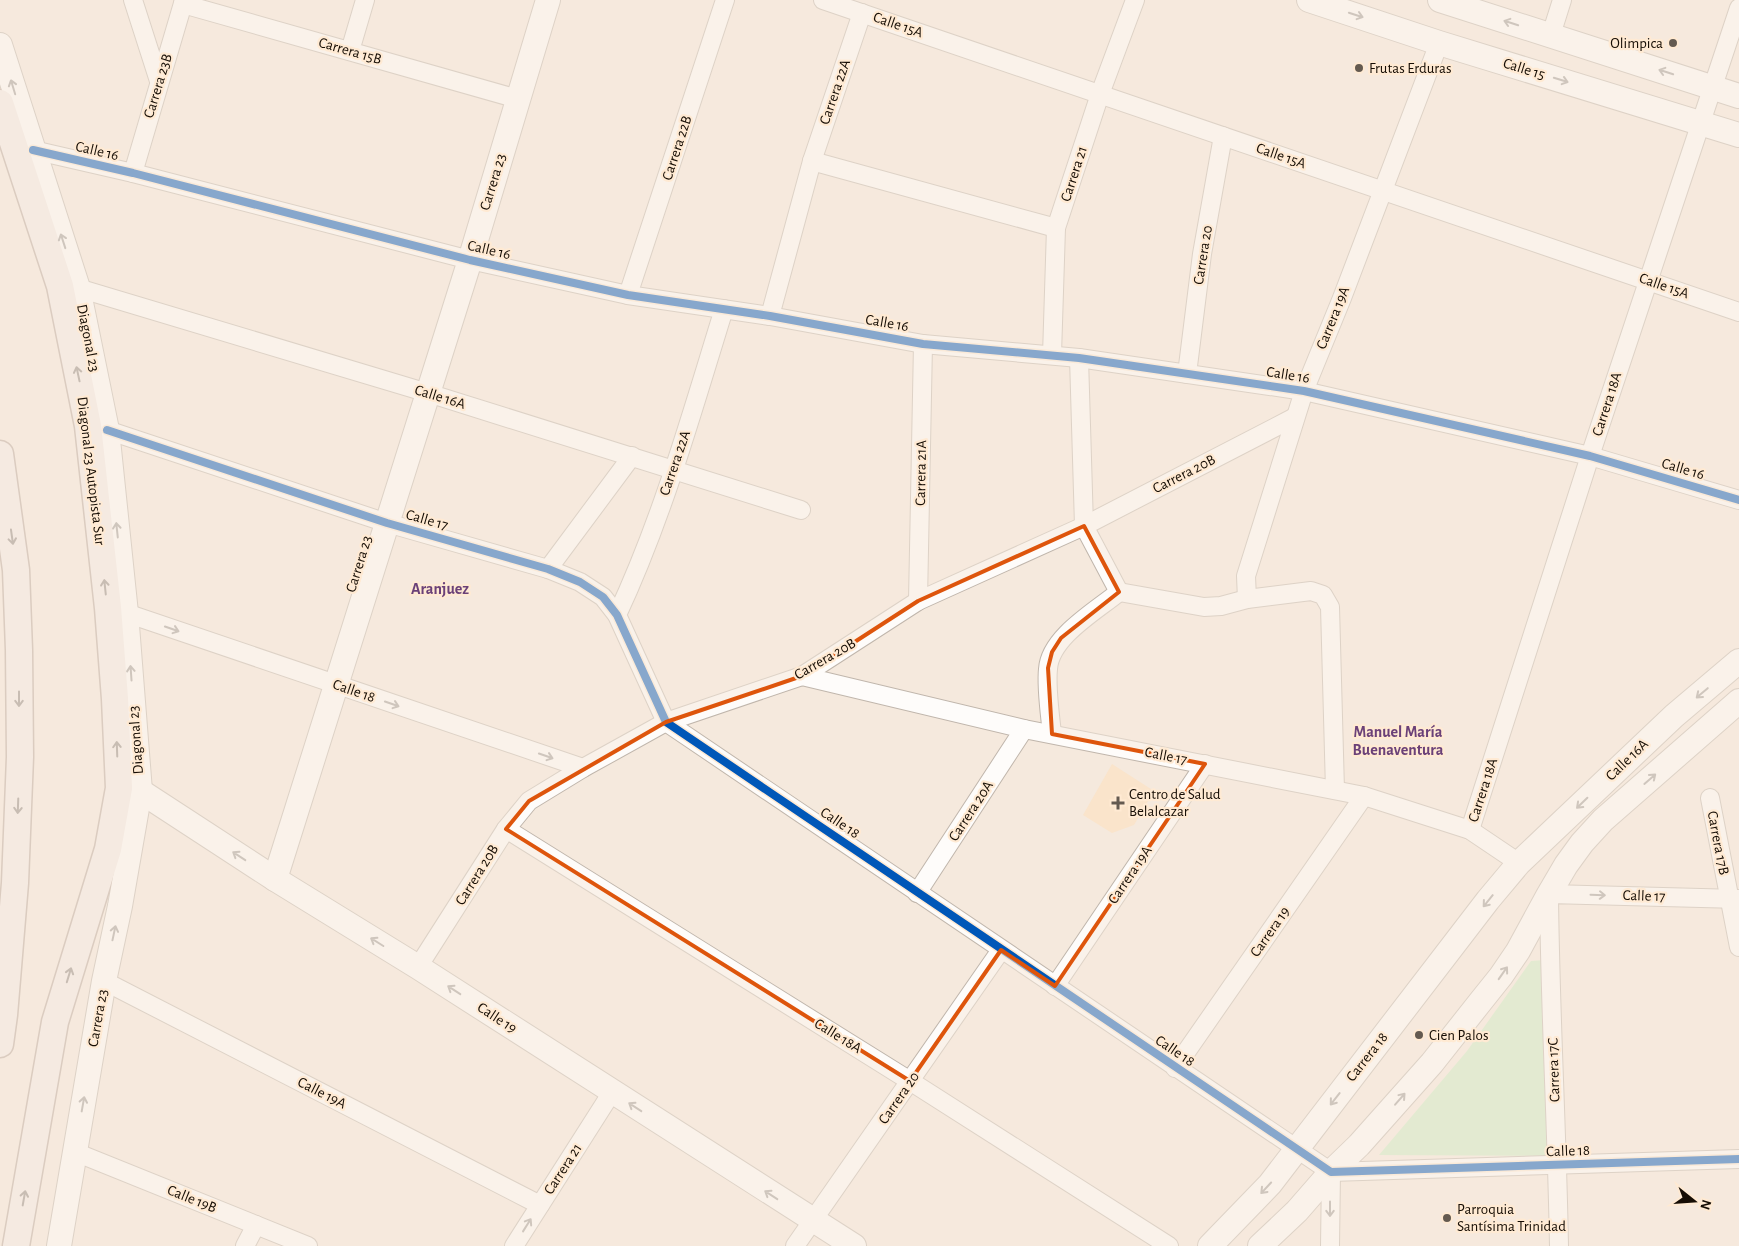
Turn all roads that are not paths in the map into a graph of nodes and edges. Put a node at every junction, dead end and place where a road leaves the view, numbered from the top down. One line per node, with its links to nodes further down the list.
1 (133, 0): 17 (street)
2 (365, 0): 16 (street)
3 (548, 0): 21 (street, Carrera 23)
4 (725, 0): 34 (street, Carrera 22B)
5 (823, 0): 12 (street, Calle 15A)
6 (1135, 0): 19 (street, Carrera 21)
7 (1309, 0): 14 (street, Calle 15, one-way to 14)
8 (1440, 0): 13 (street, one-way to 8)
9 (1562, 0): 13 (street)
10 (183, 2): 16 (street, Carrera 15B); 17 (street, Carrera 23B)
11 (1739, 8): 18 (street, Carrera 18A)
12 (862, 13): 19 (street, Calle 15A); 27 (street, Carrera 22A)
13 (1551, 35): 18 (street, one-way to 13)
14 (1439, 43): 23 (street, Calle 15, one-way to 23); 29 (street, Carrera 19A)
15 (0, 46): 26 (street, Diagonal 23, one-way to 15)
16 (350, 51): 21 (street, Carrera 15B)
17 (159, 81): 28 (street, Carrera 23B)
18 (1712, 87): 20 (street); 23 (street, Carrera 18A)
19 (1100, 94): 25 (street, Calle 15A); 30 (street, Carrera 21)
20 (1739, 96)
21 (518, 98): 31 (street, Carrera 23)
22 (0, 103): 69 (main road, Diagonal 23 Autopista Sur, one-way to 22)
23 (1700, 124): 24 (street, Calle 15); 32 (street, Carrera 18A)
24 (1739, 135)
25 (1224, 136): 29 (street, Calle 15A); 41 (street, Carrera 20)
26 (33, 150): 28 (street, Calle 16); 33 (street, Diagonal 23, one-way to 26)
27 (812, 161): 30 (street); 37 (street, Carrera 22A)
28 (132, 173): 31 (street, Calle 16)
29 (1383, 190): 32 (street, Calle 15A); 42 (street, Carrera 19A)
30 (1056, 228): 39 (street, Carrera 21)
31 (470, 260): 34 (street, Calle 16); 43 (street, Carrera 23)
32 (1649, 281): 36 (street, Calle 15A); 48 (street, Carrera 18A)
33 (78, 288): 43 (street, Calle 16A); 45 (street, Diagonal 23)
34 (628, 295): 35 (street, Calle 16)
35 (724, 309): 37 (street, Calle 16); 49 (street, Carrera 22A)
36 (1739, 312)
37 (770, 316): 38 (street, Calle 16)
38 (923, 344): 39 (street, Calle 16); 57 (street, Carrera 21A)
39 (1052, 355): 40 (street, Calle 16)
40 (1079, 358): 41 (street, Calle 16); 53 (street)
41 (1187, 374): 42 (street, Calle 16)
42 (1304, 391): 44 (street, Carrera 19A); 48 (street, Calle 16)
43 (428, 393): 47 (street, Calle 16A); 52 (street, Carrera 23)
44 (1295, 417): 53 (street, Carrera 20B); 56 (street, Carrera 19A)
45 (107, 430): 52 (street, Calle 17); 58 (street, Diagonal 23, one-way to 45)
46 (0, 454): 85 (main road, one-way to 85)
47 (632, 456): 49 (street, Calle 16A); 54 (street)
48 (1590, 456): 50 (street, Calle 16); 74 (street, Carrera 18A)
49 (674, 469): 51 (street, Calle 16A); 59 (street, Carrera 22A)
50 (1739, 500)
51 (801, 510)
52 (387, 523): 54 (street, Calle 17); 62 (street, Carrera 23)
53 (1084, 526): 55 (street); 57 (street, Carrera 20B)
54 (548, 569): 59 (street, Calle 17)
55 (1119, 592): 56 (street); 66 (street)
56 (1247, 599): 70 (street)
57 (918, 601): 61 (street, Carrera 20B)
58 (126, 613): 62 (street, Calle 18, one-way to 62); 69 (street, Diagonal 23, one-way to 58)
59 (617, 614): 64 (street, Calle 17)
60 (1739, 661): 75 (street, Calle 16A, one-way to 75)
61 (802, 676): 64 (street, Carrera 20B); 65 (street, Calle 17)
62 (336, 685): 68 (street, Calle 18, one-way to 68); 76 (street, Carrera 23)
63 (1739, 701): 78 (street, Calle 16A, one-way to 63)
64 (666, 722): 68 (street, Carrera 20B); 77 (street, Calle 18)
65 (1024, 728): 66 (street, Calle 17); 77 (street, Carrera 20A)
66 (1052, 734): 67 (street, Calle 17)
67 (1205, 764): 70 (street, Calle 17); 84 (street, Carrera 19A)
68 (582, 768): 73 (street, Carrera 20B)
69 (129, 789): 76 (street, Calle 19, one-way to 69); 83 (street, Carrera 23, one-way to 69); 97 (main road, Diagonal 23 Autopista Sur, one-way to 69)
70 (1334, 790): 71 (street, Calle 17)
71 (1364, 796): 74 (street, Calle 17); 86 (street, Carrera 19)
72 (1710, 798): 79 (street, Carrera 17B)
73 (506, 829): 82 (street, Carrera 20B); 87 (street, Calle 18A)
74 (1470, 830): 75 (street, Calle 17)
75 (1519, 863): 89 (street, Carrera 18, one-way to 89)
76 (275, 879): 82 (street, Calle 19, one-way to 76)
77 (917, 893): 81 (street, Calle 18)
78 (1549, 894): 79 (street, Calle 17, one-way to 79); 92 (street, Carrera 17C); 93 (street, one-way to 78)
79 (1734, 899): 80 (street, Carrera 17B)
80 (1739, 947)
81 (1001, 950): 84 (street, Calle 18); 87 (street, Carrera 20)
82 (418, 967): 88 (street, Calle 19, one-way to 82)
83 (104, 981): 90 (street, Carrera 23, one-way to 83); 94 (street, Calle 19A)
84 (1055, 986): 86 (street, Calle 18)
85 (0, 1044)
86 (1175, 1068): 89 (street, Calle 18)
87 (910, 1081): 95 (street, Carrera 20); 104 (street, Calle 18A)
88 (612, 1092): 94 (street, Carrera 21); 95 (street, Calle 19, one-way to 88)
89 (1297, 1150): 93 (street, Calle 18); 105 (street, Carrera 18, one-way to 105)
90 (75, 1152): 96 (street, Calle 19B); 98 (street, Carrera 23)
91 (1739, 1159): 92 (street, Calle 18)
92 (1558, 1165): 93 (street, Calle 18); 108 (street, Carrera 17C)
93 (1331, 1172): 106 (street); 107 (street, one-way to 107)
94 (540, 1205): 101 (street, Carrera 21, one-way to 94)
95 (812, 1221): 102 (street, Carrera 20); 103 (street, Calle 19)
96 (256, 1225): 99 (street); 100 (street, Calle 19B)
97 (16, 1246)
98 (59, 1246)
99 (245, 1246)
100 (308, 1246)
101 (514, 1246)
102 (795, 1246)
103 (854, 1246)
104 (1169, 1246)
105 (1210, 1246)
106 (1260, 1246)
107 (1330, 1246)
108 (1559, 1246)

